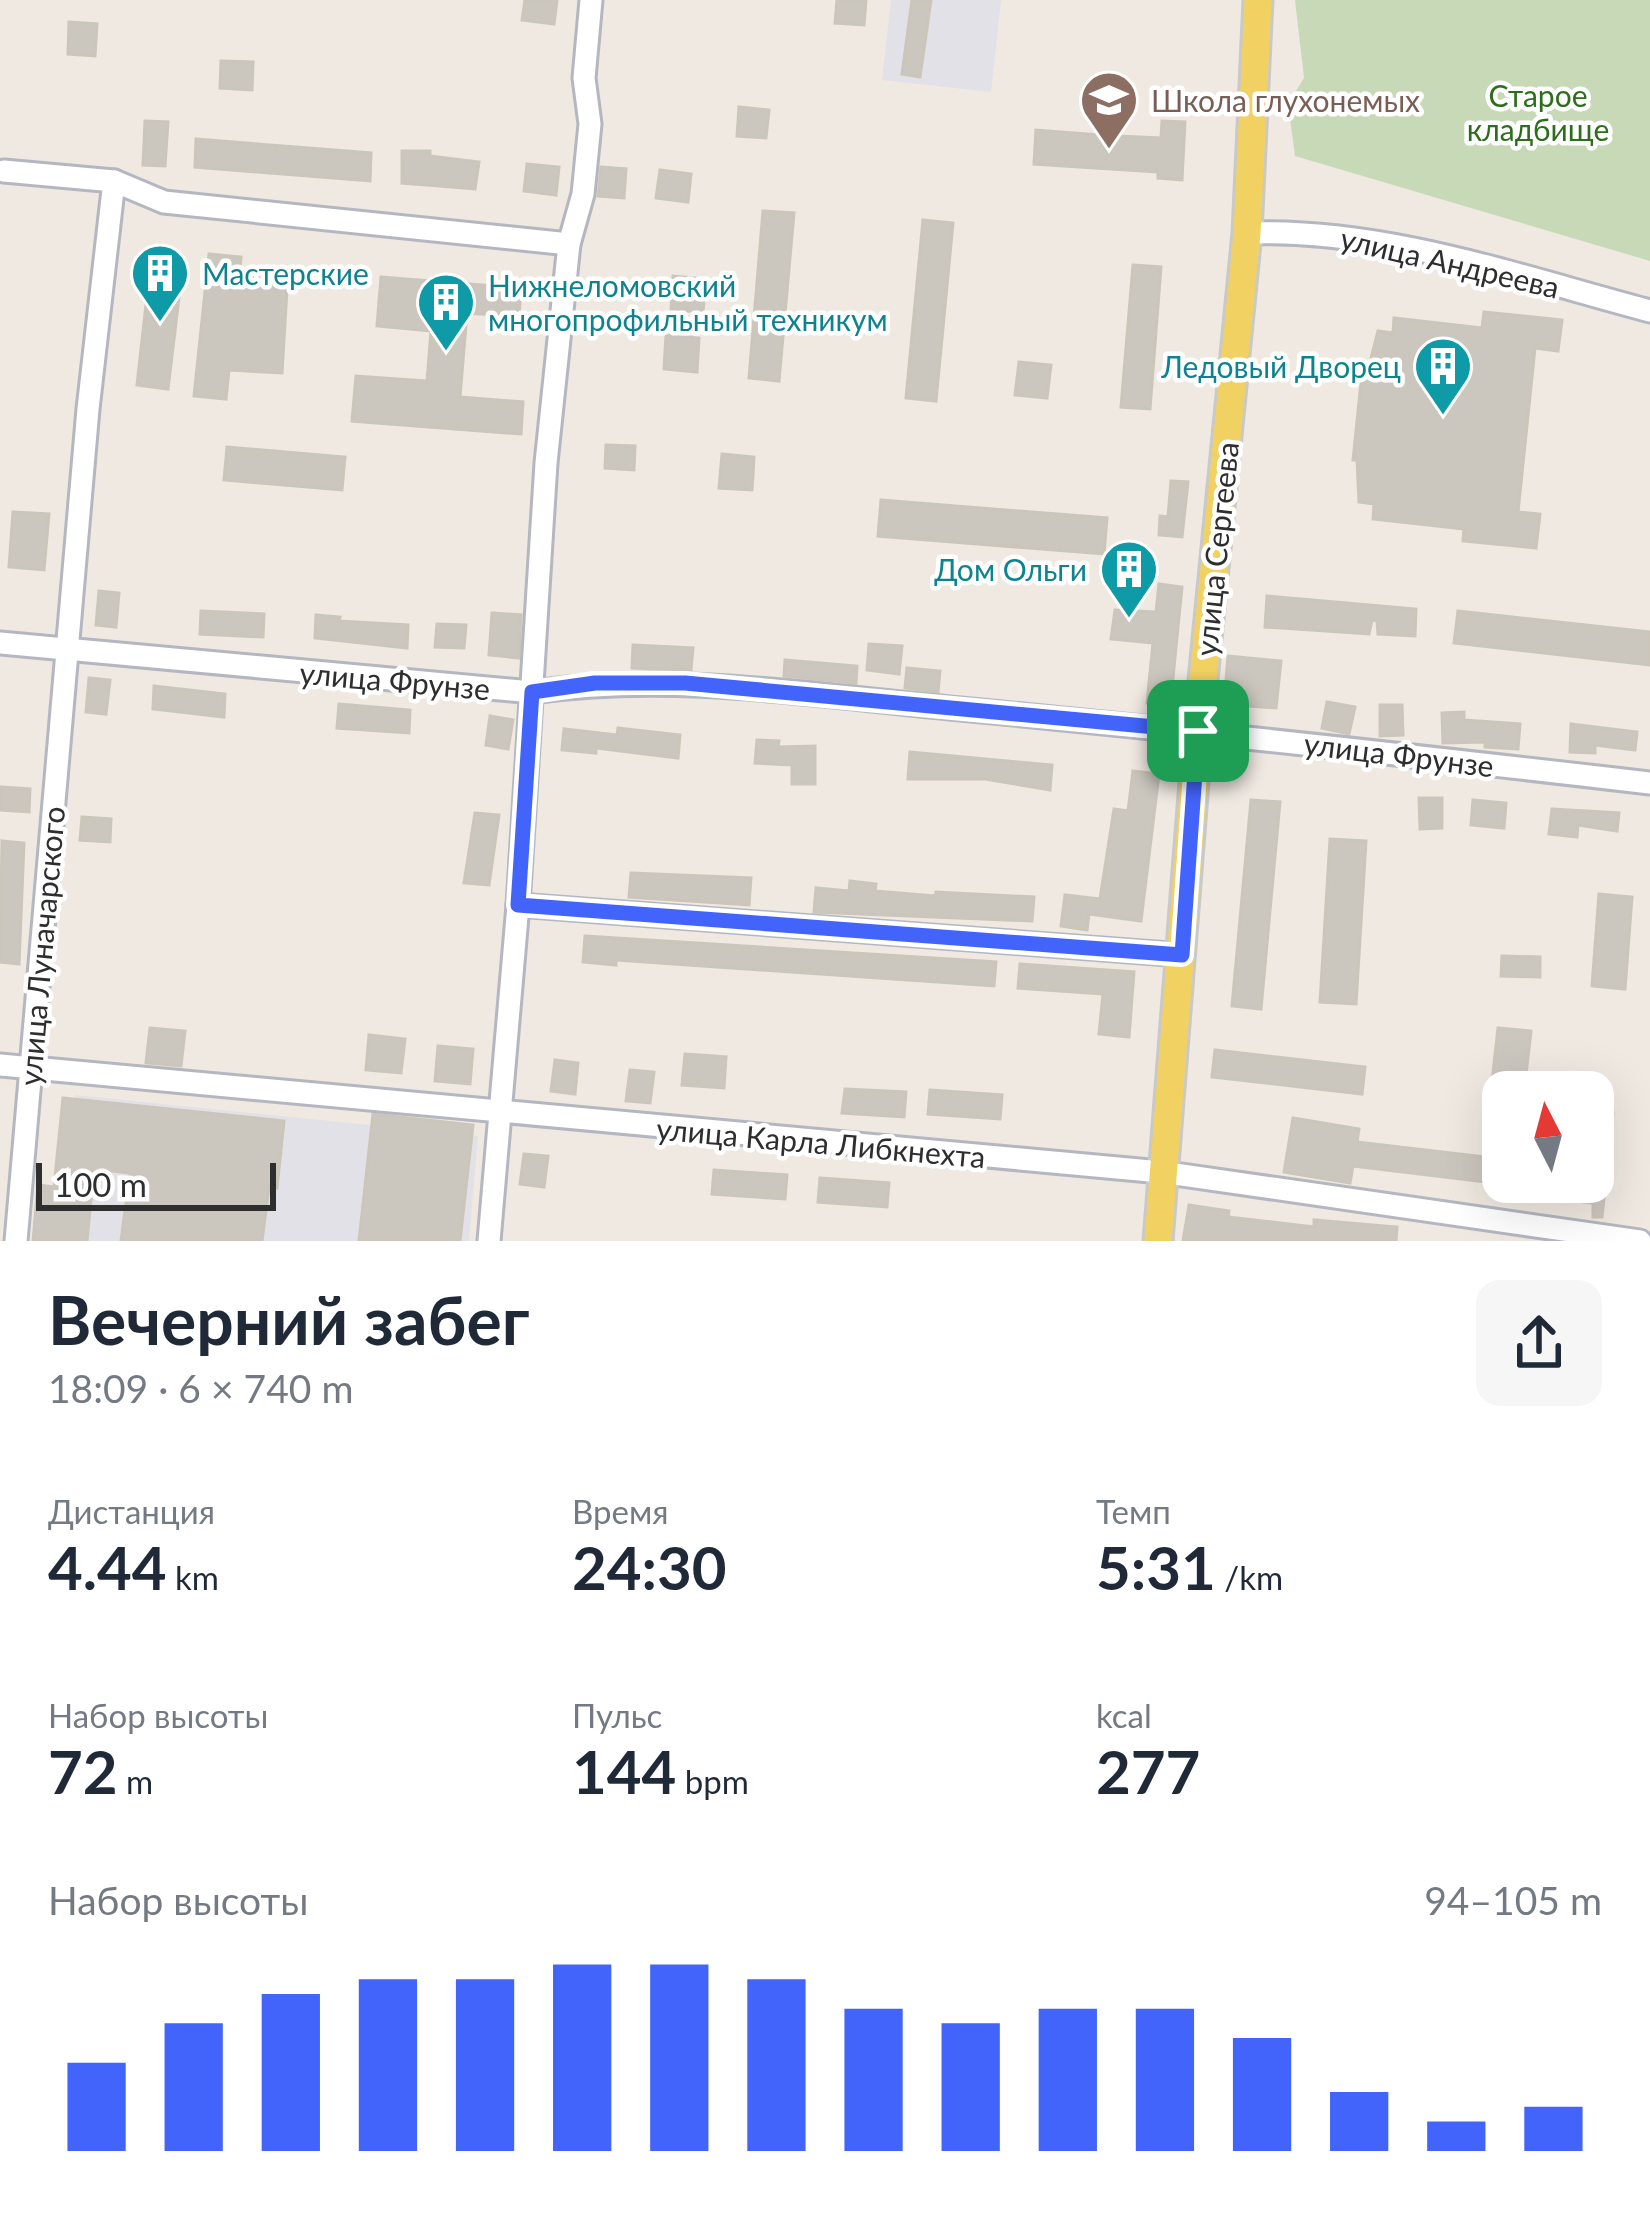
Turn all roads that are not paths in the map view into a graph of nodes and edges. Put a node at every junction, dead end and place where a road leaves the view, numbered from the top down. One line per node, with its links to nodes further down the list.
1 (591, 0): 6 (street)
2 (1258, 0): 5 (main road, улица Сергеева)
3 (4, 171): 4 (street)
4 (113, 182): 6 (street); 9 (street, улица Луначарского)
5 (1247, 232): 7 (street, улица Андреева); 11 (main road, улица Сергеева)
6 (569, 244): 10 (street)
7 (1650, 310)
8 (0, 643): 9 (street, улица Фрунзе)
9 (66, 651): 10 (street, улица Фрунзе); 16 (street, улица Луначарского)
10 (532, 692): 11 (street, улица Фрунзе); 13 (street)
11 (1198, 731): 12 (street, улица Фрунзе); 14 (main road, улица Сергеева)
12 (1650, 783)
13 (518, 905): 14 (street); 17 (street)
14 (1182, 955): 18 (main road, улица Сергеева)
15 (0, 1065): 16 (street, улица Карла Либкнехта)
16 (31, 1068): 17 (street, улица Карла Либкнехта); 19 (street, улица Луначарского)
17 (498, 1113): 18 (street, улица Карла Либкнехта); 20 (street)
18 (1161, 1172): 21 (main road, улица Сергеева); 22 (street, улица Карла Либкнехта)
19 (16, 1241)
20 (489, 1241)
21 (1158, 1241)
22 (1640, 1241)

